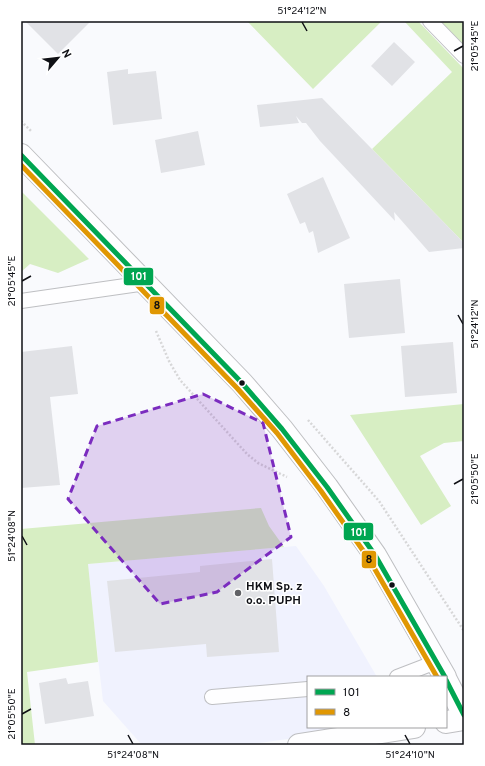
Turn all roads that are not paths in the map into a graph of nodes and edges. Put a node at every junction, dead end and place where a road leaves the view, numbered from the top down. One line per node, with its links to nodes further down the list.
1 (430, 21): 2 (lane)
2 (464, 56)
3 (21, 156): 4 (street)
4 (146, 283): 5 (lane); 6 (street)
5 (21, 301)
6 (449, 679): 9 (street)
7 (307, 689): 8 (lane)
8 (212, 697)
9 (464, 715)
10 (464, 719): 11 (street)
11 (447, 722)
12 (408, 728): 13 (street)
13 (299, 745)

